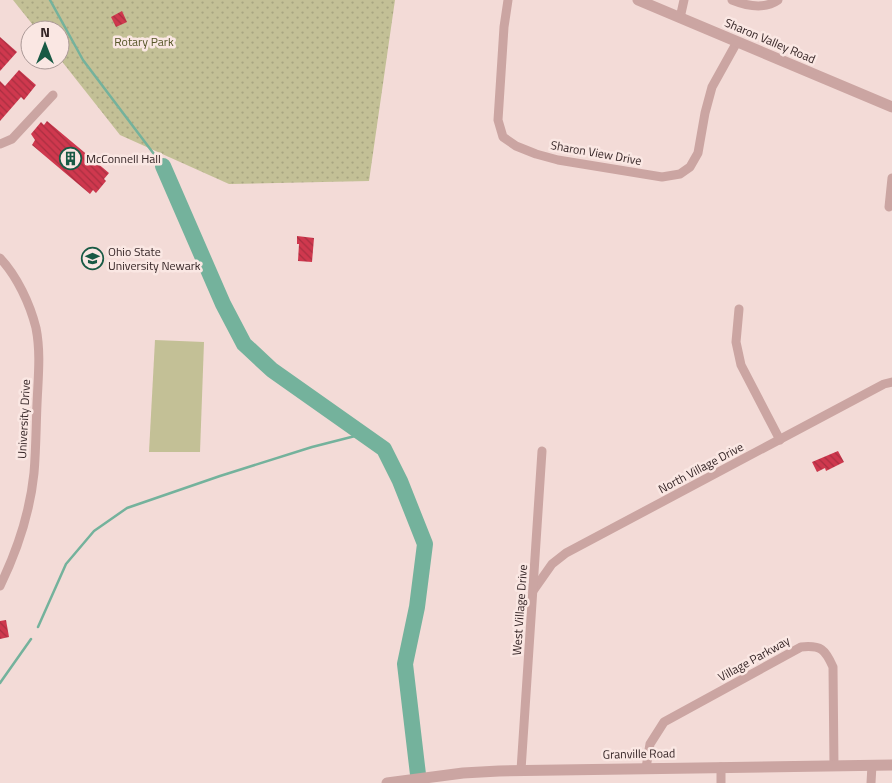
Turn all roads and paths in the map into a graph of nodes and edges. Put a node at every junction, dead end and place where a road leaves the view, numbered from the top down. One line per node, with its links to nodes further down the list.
1 (508, 0): 7 (street, Sharon View Drive)
2 (638, 0): 6 (street, Sharon Valley Road)
3 (684, 0): 6 (street)
4 (732, 0): 5 (street)
5 (778, 0)
6 (680, 18): 7 (street, Sharon Valley Road)
7 (737, 42): 9 (street, Sharon Valley Road)
8 (53, 95): 10 (street)
9 (892, 107)
10 (0, 144)
11 (892, 178): 12 (street)
12 (890, 207)
13 (0, 258): 18 (street, University Drive)
14 (739, 309): 16 (street)
15 (892, 382): 16 (street, North Village Drive)
16 (780, 440): 19 (street, North Village Drive)
17 (542, 452): 19 (street, West Village Drive)
18 (0, 586)
19 (533, 591): 25 (street, West Village Drive)
20 (872, 765): 21 (street, Granville Road); 23 (street, Granville Road); 28 (street)
21 (892, 765)
22 (721, 766): 23 (street, Granville Road); 24 (street, Granville Road); 27 (street)
23 (834, 766): 24 (street, Village Parkway)
24 (646, 768): 25 (street, Granville Road)
25 (521, 770): 26 (street, Granville Road)
26 (390, 782)
27 (721, 783)
28 (872, 783)

